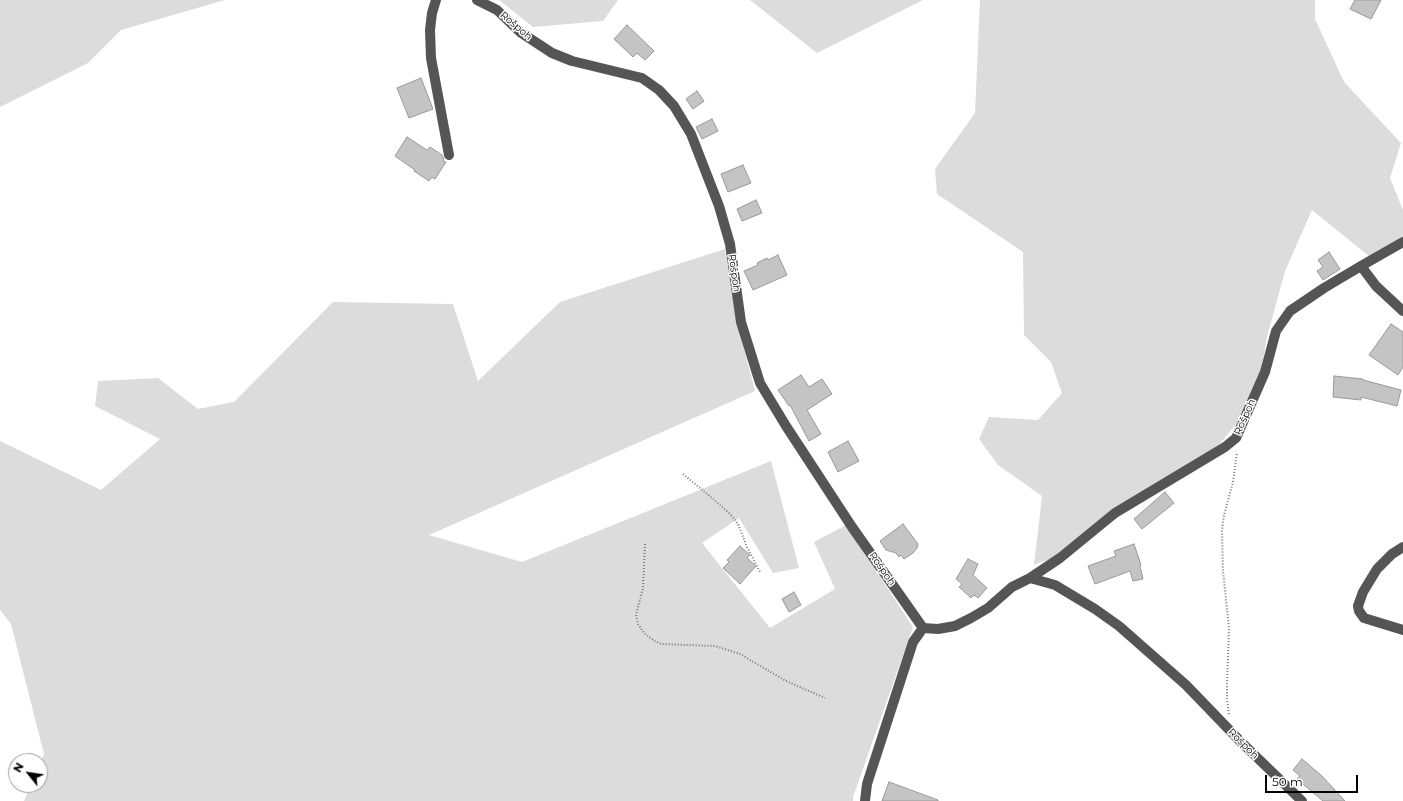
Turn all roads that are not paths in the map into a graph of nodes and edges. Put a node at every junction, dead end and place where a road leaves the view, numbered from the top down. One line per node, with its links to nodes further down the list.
1 (436, 0): 3 (street)
2 (477, 0): 9 (street, Rošpoh)
3 (449, 156)
4 (1403, 242): 5 (street, Rošpoh)
5 (1361, 266): 6 (street); 8 (street, Rošpoh)
6 (1403, 311)
7 (1403, 547): 10 (street)
8 (1030, 578): 9 (street, Rošpoh); 12 (street, Rošpoh)
9 (923, 628): 11 (street)
10 (1403, 630)
11 (865, 801)
12 (1302, 801)

